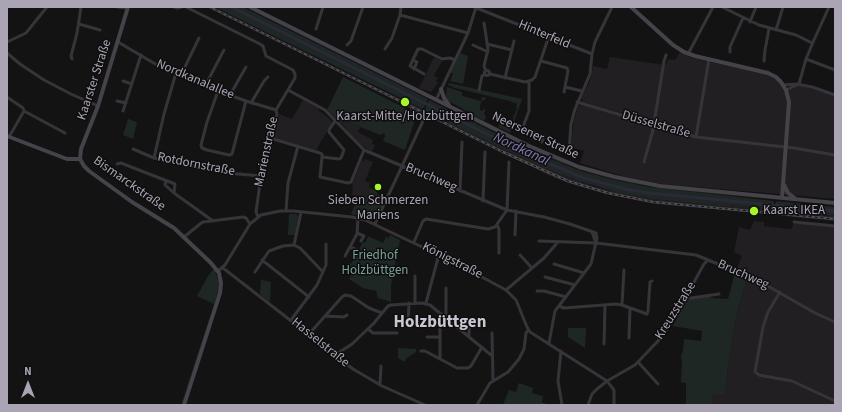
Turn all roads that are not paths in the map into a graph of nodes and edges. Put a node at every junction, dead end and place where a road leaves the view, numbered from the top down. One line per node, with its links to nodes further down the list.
1 (47, 7): 32 (street)
2 (81, 7): 24 (street)
3 (117, 7): 19 (street)
4 (174, 7): 5 (street)
5 (182, 7)
6 (186, 7): 71 (street)
7 (250, 7): 80 (main road, Neersener Straße)
8 (324, 7): 25 (street)
9 (364, 7): 35 (street)
10 (401, 7): 20 (street)
11 (476, 7): 29 (street); 30 (street, Hinterfeld)
12 (612, 7): 45 (street)
13 (631, 7): 46 (main road)
14 (713, 7): 46 (street)
15 (722, 7): 21 (street)
16 (756, 7): 22 (street)
17 (783, 7): 28 (street)
18 (829, 7): 37 (street)
19 (128, 8): 34 (main road, Kaarster Straße)
20 (400, 15): 29 (street); 39 (street)
21 (743, 18): 22 (street); 43 (street)
22 (750, 22): 26 (street)
23 (484, 23): 36 (street)
24 (79, 24): 27 (street); 49 (street)
25 (316, 29)
26 (769, 29): 28 (street); 54 (street)
27 (100, 30)
28 (776, 30): 37 (street)
29 (468, 33): 52 (street)
30 (549, 36): 45 (street, Hinterfeld); 53 (street)
31 (199, 38): 60 (street)
32 (7, 41)
33 (514, 41): 41 (street)
34 (118, 42): 47 (street, Nordkanalallee); 86 (main road, Kaarster Straße)
35 (347, 44)
36 (487, 44): 41 (street); 42 (street)
37 (812, 44): 51 (street)
38 (473, 45): 42 (street)
39 (385, 49)
40 (224, 50): 68 (street)
41 (512, 50): 62 (street)
42 (488, 52): 57 (street)
43 (730, 52)
44 (7, 53): 86 (street)
45 (592, 54): 75 (street)
46 (688, 54): 50 (main road)
47 (141, 55): 58 (street, Nordkanalallee); 65 (street)
48 (666, 55): 93 (street)
49 (72, 59)
50 (709, 59): 67 (main road); 97 (street)
51 (806, 59): 56 (street); 66 (street)
52 (455, 60): 59 (street); 70 (street)
53 (541, 60): 64 (street); 69 (street)
54 (764, 61)
55 (246, 67): 77 (street)
56 (835, 70)
57 (485, 72): 62 (street); 72 (street)
58 (176, 73): 60 (street, Nordkanalallee); 108 (street)
59 (424, 74)
60 (181, 75): 68 (street, Nordkanalallee)
61 (268, 77): 85 (street)
62 (505, 78): 64 (street)
63 (123, 81): 65 (street)
64 (529, 82): 95 (street)
65 (132, 84): 84 (street)
66 (799, 84): 67 (street); 73 (street); 78 (street)
67 (783, 85): 73 (main road)
68 (205, 86): 74 (street, Nordkanalallee)
69 (565, 87): 75 (street); 76 (street)
70 (441, 89): 80 (street); 87 (main road)
71 (288, 90): 88 (street); 91 (street, Bruchweg)
72 (479, 90)
73 (786, 90): 101 (main road)
74 (218, 91): 77 (street, Nordkanalallee); 82 (street)
75 (582, 91): 83 (street)
76 (564, 92)
77 (230, 95): 82 (street, Nordkanalallee)
78 (835, 95)
79 (7, 97): 89 (street)
80 (436, 100): 87 (main road, Neersener Straße)
81 (117, 101): 84 (street)
82 (246, 101): 85 (street, Nordkanalallee)
83 (577, 102): 93 (street, Düsselstraße); 104 (street)
84 (126, 103): 90 (street)
85 (251, 103): 88 (street, Nordkanalallee)
86 (98, 106): 109 (main road, Kaarster Straße)
87 (450, 107): 119 (main road, Neersener Straße)
88 (276, 110): 98 (street, Marienstraße)
89 (24, 111): 94 (street); 96 (street)
90 (123, 111)
91 (335, 121): 103 (street, Bruchweg); 107 (street)
92 (423, 122): 113 (street)
93 (653, 124): 97 (street, Düsselstraße); 111 (street)
94 (65, 133)
95 (540, 134)
96 (8, 136): 109 (main road, Bismarckstraße)
97 (696, 137): 101 (street, Düsselstraße)
98 (270, 138): 100 (street); 114 (street, Marienstraße)
99 (462, 142): 117 (street)
100 (298, 146): 107 (street); 124 (street)
101 (785, 147): 106 (street, Düsselstraße); 116 (main road)
102 (133, 149): 108 (street, Rotdornstraße)
103 (364, 150): 107 (street); 113 (street, Bruchweg)
104 (569, 151)
105 (485, 152): 120 (street)
106 (835, 154)
107 (322, 157)
108 (154, 158): 114 (street, Rotdornstraße)
109 (80, 159): 139 (main road, Bismarckstraße)
110 (509, 162): 123 (street)
111 (644, 162)
112 (117, 164): 115 (street)
113 (403, 166): 117 (street, Bruchweg); 134 (street)
114 (261, 176): 128 (street, Marienstraße)
115 (166, 181): 118 (street); 118 (street)
116 (783, 183): 119 (main road); 121 (main road)
117 (460, 191): 120 (street, Bruchweg)
118 (174, 193): 127 (street)
119 (782, 198): 121 (main road, Neersener Straße)
120 (483, 200): 123 (street, Bruchweg)
121 (798, 200): 122 (main road, Neersener Straße)
122 (835, 203)
123 (507, 210): 125 (street, Bruchweg); 135 (street)
124 (286, 211): 126 (street, Königstraße); 128 (street, Königstraße)
125 (516, 211): 138 (street); 144 (street, Bruchweg)
126 (301, 212): 129 (street, Königstraße); 146 (street)
127 (205, 215): 130 (street); 131 (street)
128 (258, 217): 133 (street, Königstraße)
129 (358, 218): 134 (street, Königstraße); 137 (street)
130 (213, 221): 131 (street); 133 (street)
131 (206, 222): 139 (street)
132 (794, 222): 136 (street)
133 (250, 224): 156 (street, Königstraße)
134 (375, 224): 142 (street, Königstraße)
135 (497, 225): 142 (street); 149 (street)
136 (835, 226)
137 (357, 233): 140 (street); 147 (street)
138 (515, 236)
139 (184, 237): 159 (main road, Bismarckstraße)
140 (361, 240)
141 (539, 241): 143 (street)
142 (414, 242): 150 (street, Königstraße)
143 (558, 242): 144 (street); 157 (street)
144 (596, 243): 154 (street, Bruchweg); 162 (street)
145 (326, 244): 161 (street)
146 (294, 245): 153 (street); 161 (street)
147 (350, 247): 148 (street); 152 (street)
148 (357, 250)
149 (498, 252)
150 (439, 254): 168 (street, Königstraße); 177 (street)
151 (520, 255): 157 (street)
152 (345, 256)
153 (262, 260): 160 (street); 172 (street)
154 (708, 260): 170 (street, Bruchweg); 174 (street, Kreuzstraße)
155 (554, 264): 162 (street)
156 (223, 268): 159 (street, Königstraße); 188 (street, Hasselstraße)
157 (532, 268): 168 (street)
158 (624, 270): 178 (street)
159 (218, 271): 217 (main road, Bismarckstraße)
160 (255, 272)
161 (323, 272): 172 (street)
162 (584, 272): 166 (street)
163 (415, 276): 176 (street)
164 (545, 277): 166 (street)
165 (652, 281): 181 (street)
166 (575, 285): 173 (street)
167 (446, 288): 186 (street)
168 (506, 290): 194 (street, Königstraße)
169 (537, 291): 173 (street)
170 (780, 292): 189 (street, Bruchweg); 216 (street)
171 (719, 294): 174 (street)
172 (309, 297): 188 (street)
173 (566, 298): 179 (street)
174 (686, 298): 210 (street, Kreuzstraße)
175 (409, 303): 176 (street); 182 (street); 192 (street)
176 (415, 303): 177 (street)
177 (426, 303): 183 (street)
178 (622, 305): 180 (street); 181 (street)
179 (559, 306): 180 (street); 202 (street)
180 (605, 306): 203 (street)
181 (630, 308): 201 (street)
182 (382, 313): 185 (street); 193 (street)
183 (440, 313): 186 (street); 191 (street)
184 (347, 315): 185 (street)
185 (324, 316): 197 (street)
186 (446, 317): 198 (street)
187 (469, 319): 198 (street)
188 (291, 320): 197 (street, Hasselstraße)
189 (835, 322)
190 (426, 324): 191 (street)
191 (440, 324): 200 (street)
192 (408, 325)
193 (368, 329): 195 (street); 208 (street)
194 (528, 330): 202 (street); 212 (street)
195 (397, 333)
196 (492, 333): 207 (street)
197 (309, 334): 208 (street, Hasselstraße)
198 (469, 336): 204 (street)
199 (427, 337): 200 (street)
200 (440, 337): 209 (street)
201 (629, 338)
202 (549, 343): 206 (street)
203 (604, 344)
204 (482, 347): 207 (street); 209 (street)
205 (421, 351): 209 (street)
206 (561, 351): 213 (street); 220 (street)
207 (491, 354): 212 (street)
208 (335, 356): 214 (street, Hasselstraße)
209 (440, 359)
210 (638, 362): 213 (street, Kreuzstraße); 215 (street)
211 (381, 366): 214 (street)
212 (493, 380): 219 (street)
213 (606, 382): 221 (street, Kreuzstraße); 222 (street)
214 (380, 384): 218 (street, Hasselstraße)
215 (658, 384)
216 (835, 401)
217 (184, 405)
218 (425, 405)
219 (477, 405)
220 (562, 405)
221 (588, 405)
222 (614, 405)

